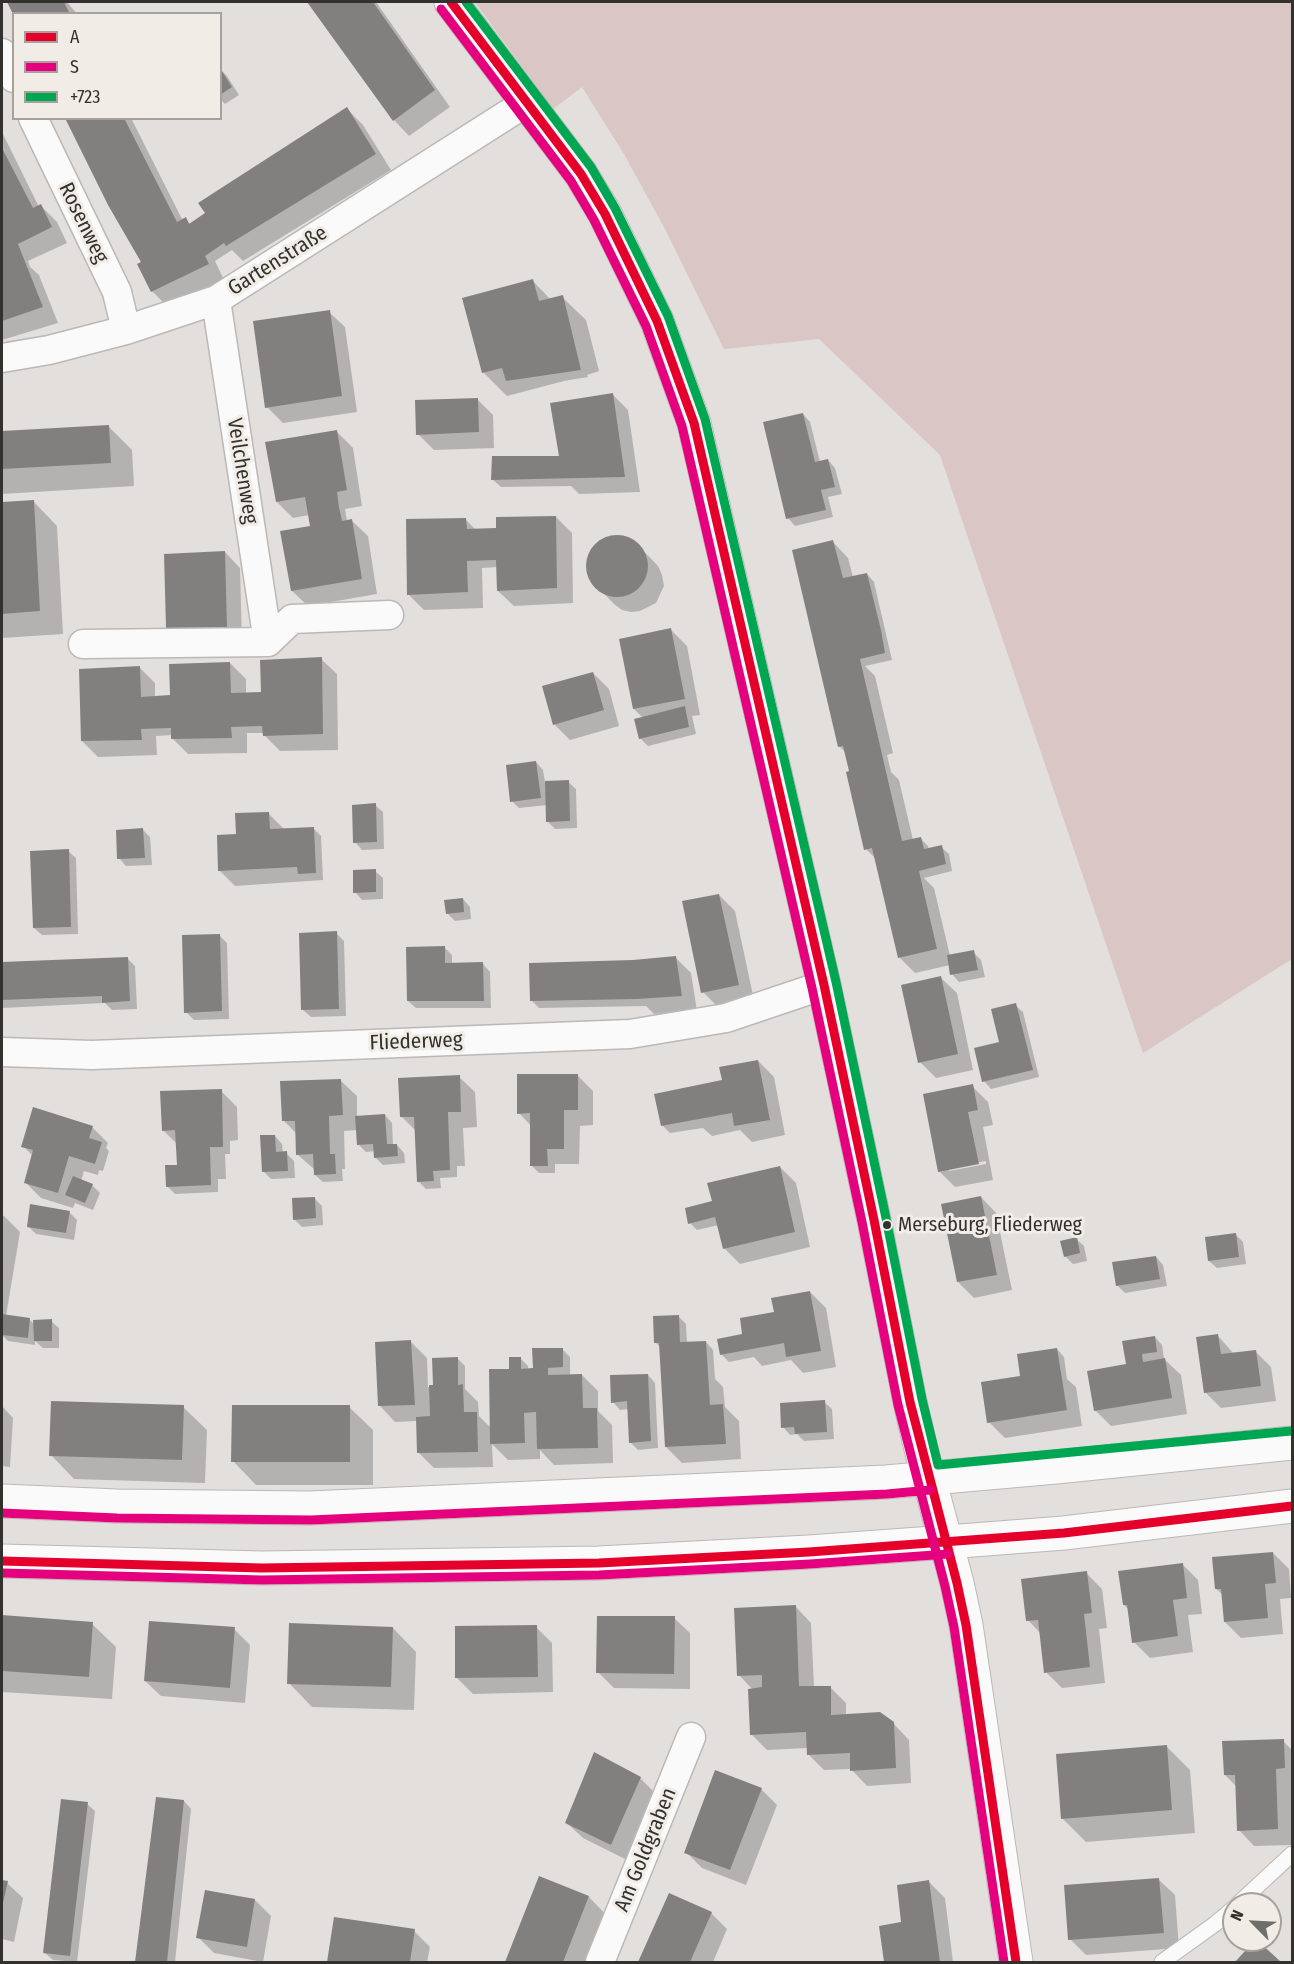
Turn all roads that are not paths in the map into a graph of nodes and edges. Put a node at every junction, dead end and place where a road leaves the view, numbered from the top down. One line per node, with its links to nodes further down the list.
1 (451, 2): 4 (main road)
2 (2, 53): 3 (street)
3 (12, 74)
4 (527, 102): 6 (street, Gartenstraße); 12 (main road)
5 (34, 120): 7 (street, Rosenweg)
6 (216, 300): 7 (street, Gartenstraße); 10 (street, Veilchenweg)
7 (126, 330): 8 (street, Gartenstraße)
8 (2, 358)
9 (390, 615): 10 (street)
10 (268, 642): 11 (street)
11 (82, 644)
12 (824, 985): 13 (street, Fliederweg); 15 (main road)
13 (2, 1052)
14 (1293, 1443): 15 (main road)
15 (929, 1478): 16 (main road); 18 (main road)
16 (2, 1501)
17 (1293, 1506): 18 (main road)
18 (947, 1542): 19 (main road); 25 (main road)
19 (2, 1561)
20 (692, 1737): 24 (street, Am Goldgraben)
21 (1293, 1854): 22 (lane)
22 (1251, 1892)
23 (1222, 1918): 26 (lane)
24 (600, 1962)
25 (1016, 1962)
26 (1162, 1962)

